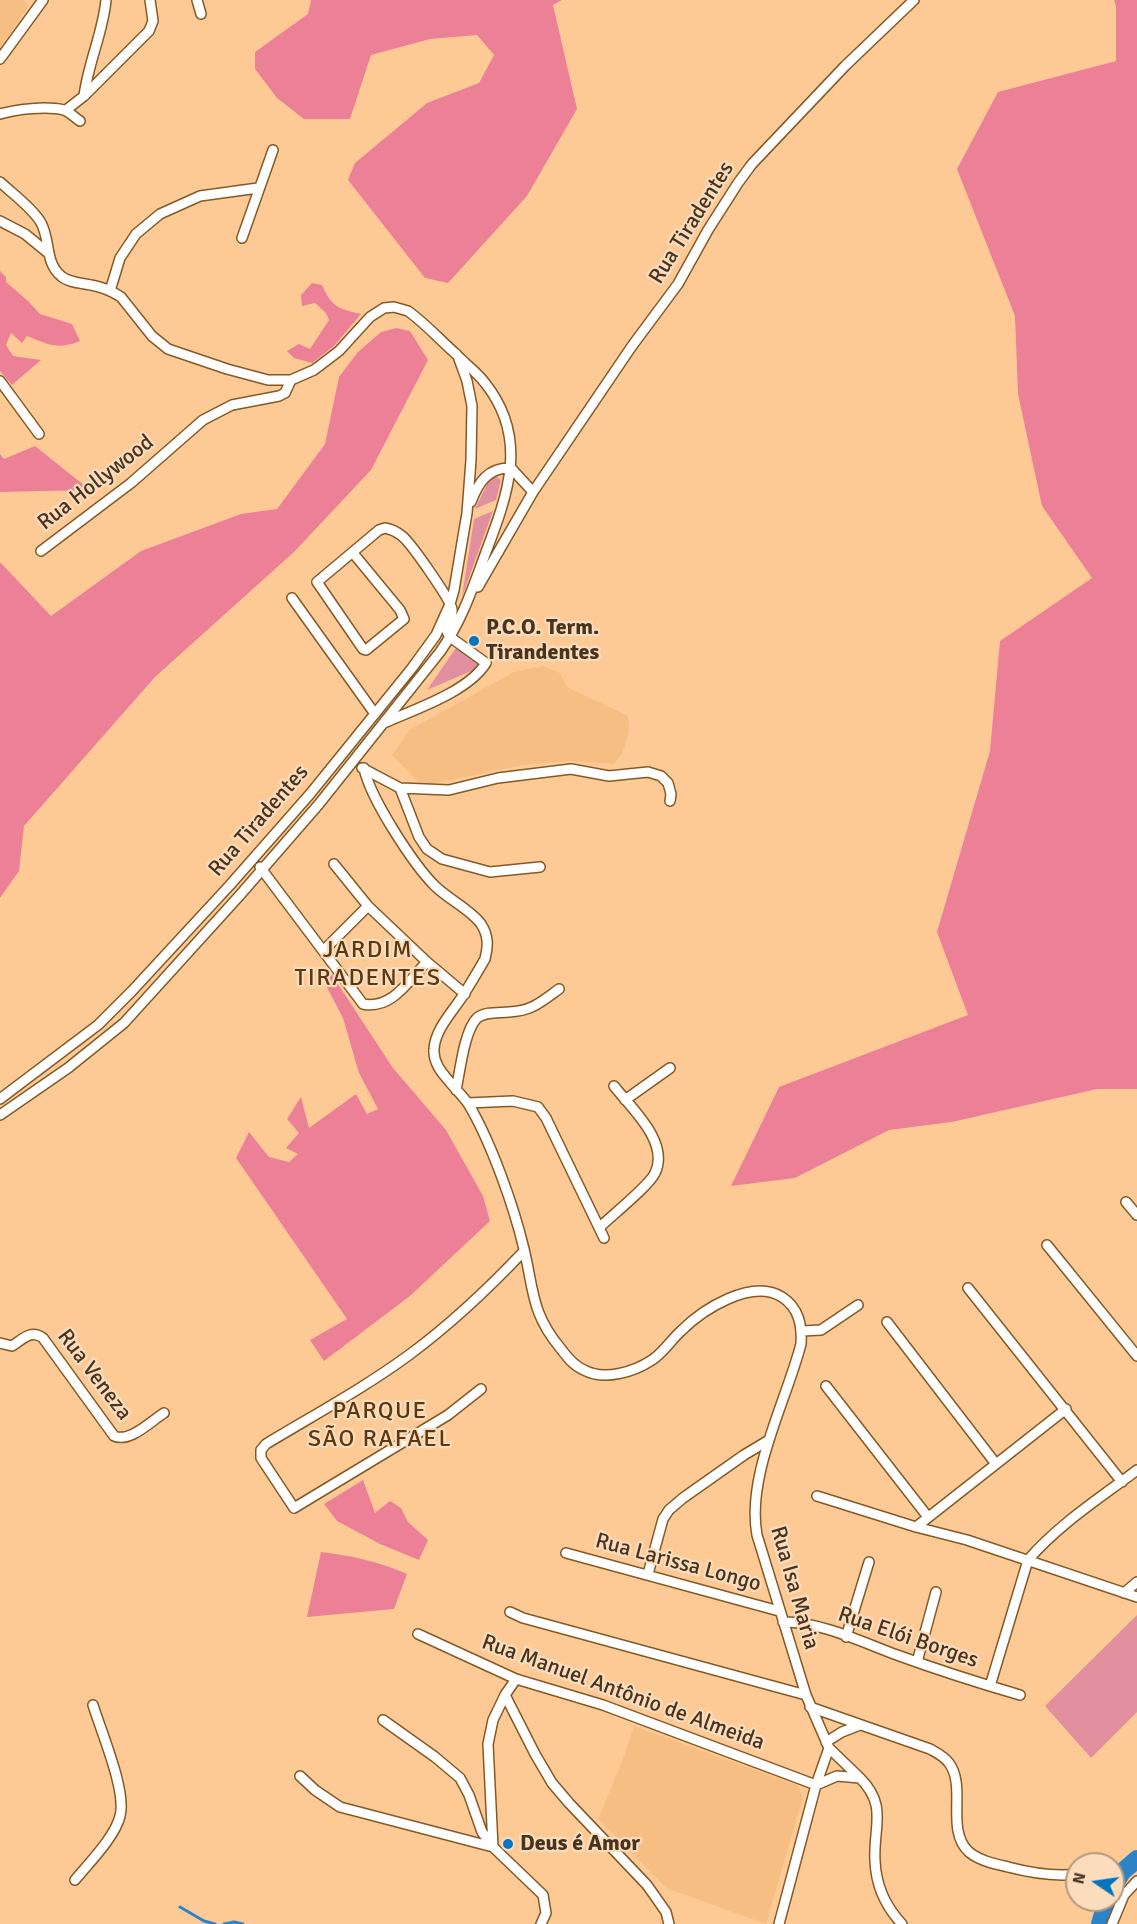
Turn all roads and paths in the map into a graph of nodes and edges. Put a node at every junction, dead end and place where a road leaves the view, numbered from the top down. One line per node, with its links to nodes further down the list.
1 (43, 0): 7 (street)
2 (106, 0): 8 (street)
3 (150, 0): 8 (street)
4 (197, 0): 6 (street)
5 (914, 0): 26 (street, Rua Tiradentes)
6 (201, 14)
7 (0, 58)
8 (84, 96): 9 (street)
9 (66, 110): 10 (street); 11 (street)
10 (0, 114)
11 (80, 122)
12 (273, 150): 14 (street)
13 (0, 182): 16 (street)
14 (258, 188): 17 (street); 20 (street)
15 (0, 220): 18 (street)
16 (45, 234): 18 (street); 19 (street)
17 (242, 238)
18 (33, 240): 19 (street)
19 (47, 252): 20 (street)
20 (110, 291): 22 (street)
21 (458, 357): 22 (street, Rua Tiradentes); 25 (street, Rua Tiradentes); 27 (street)
22 (291, 380): 28 (street, Rua Hollywood)
23 (0, 381): 24 (street)
24 (39, 434)
25 (511, 468): 26 (street); 27 (street); 34 (street, Rua Tiradentes)
26 (533, 492): 34 (street, Rua Tiradentes)
27 (467, 513): 31 (street, Rua Tiradentes)
28 (41, 552)
29 (353, 553): 29 (street); 30 (street)
30 (436, 580): 31 (street); 33 (street)
31 (456, 580): 33 (street, Rua Tiradentes)
32 (292, 598): 37 (street)
33 (450, 604): 35 (street); 36 (street, Rua Tiradentes)
34 (466, 606): 35 (street, Rua Tiradentes)
35 (450, 638): 36 (street); 38 (street, Rua Tiradentes); 38 (street, Rua Tiradentes)
36 (427, 648): 37 (street, Rua Tiradentes)
37 (375, 714): 43 (street, Rua Tiradentes)
38 (382, 724): 39 (street, Rua Tiradentes)
39 (352, 761): 40 (street); 46 (street, Rua Tiradentes)
40 (364, 768): 41 (street); 53 (street)
41 (400, 788): 42 (street); 45 (street)
42 (670, 801)
43 (253, 858): 46 (street); 47 (street, Rua Tiradentes)
44 (334, 864): 49 (street)
45 (540, 867)
46 (262, 870): 48 (street, Rua Tiradentes); 50 (street)
47 (230, 885): 48 (street); 59 (street, Rua Tiradentes)
48 (240, 895): 59 (street, Rua Tiradentes)
49 (368, 906): 50 (street); 51 (street)
50 (323, 951): 51 (street)
51 (427, 962): 53 (street)
52 (559, 990): 56 (street)
53 (465, 994): 56 (street)
54 (670, 1068): 57 (street)
55 (614, 1086): 57 (street)
56 (456, 1090): 58 (street)
57 (625, 1100): 62 (street)
58 (468, 1103): 62 (street); 65 (street)
59 (1, 1107)
60 (1126, 1202): 61 (street)
61 (1137, 1215)
62 (599, 1228): 63 (street)
63 (604, 1238)
64 (1047, 1245): 71 (street)
65 (524, 1251): 69 (street); 73 (street)
66 (968, 1288): 74 (street)
67 (858, 1305): 69 (street)
68 (887, 1322): 77 (street)
69 (802, 1331): 76 (street, Rua Isa Maria)
70 (0, 1343): 75 (street, Rua Veneza)
71 (1137, 1356)
72 (826, 1386): 81 (street)
73 (481, 1389)
74 (1066, 1410): 77 (street); 79 (street)
75 (164, 1413)
76 (769, 1440): 86 (street); 91 (street, Rua Isa Maria)
77 (996, 1464): 81 (street)
78 (1137, 1470): 79 (street)
79 (1122, 1482): 84 (street)
80 (817, 1496): 82 (street)
81 (928, 1517): 82 (street)
82 (916, 1527): 84 (street)
83 (566, 1554): 86 (street, Rua Larissa Longo)
84 (1028, 1560): 89 (street); 98 (street)
85 (869, 1562): 95 (street)
86 (648, 1574): 91 (street, Rua Larissa Longo)
87 (1137, 1582): 89 (street)
88 (936, 1592): 96 (street)
89 (1124, 1593): 90 (street)
90 (1137, 1597)
91 (779, 1611): 93 (street, Rua Isa Maria)
92 (510, 1612): 100 (street)
93 (783, 1622): 95 (street, Rua Elói Borges); 100 (street, Rua Isa Maria)
94 (418, 1634): 97 (street, Rua Manuel Antônio de Almeida)
95 (846, 1637): 96 (street, Rua Elói Borges)
96 (916, 1662): 98 (street, Rua Elói Borges)
97 (516, 1679): 99 (street); 109 (street, Rua Manuel Antônio de Almeida)
98 (990, 1686): 101 (street, Rua Elói Borges)
99 (505, 1695): 110 (street); 115 (street)
100 (806, 1695): 103 (street, Rua Isa Maria)
101 (1020, 1695)
102 (93, 1705): 112 (street)
103 (810, 1707): 105 (street); 106 (street, Rua Isa Maria)
104 (383, 1720): 110 (street)
105 (860, 1725): 106 (street); 111 (street)
106 (828, 1745): 108 (street); 109 (street)
107 (300, 1776): 110 (street)
108 (860, 1778): 109 (street); 117 (street)
109 (816, 1785): 116 (street)
110 (493, 1847): 114 (street)
111 (1065, 1874)
112 (75, 1880)
113 (1137, 1881): 118 (street)
114 (541, 1924)
115 (669, 1924)
116 (778, 1924)
117 (902, 1924)
118 (1112, 1924)

